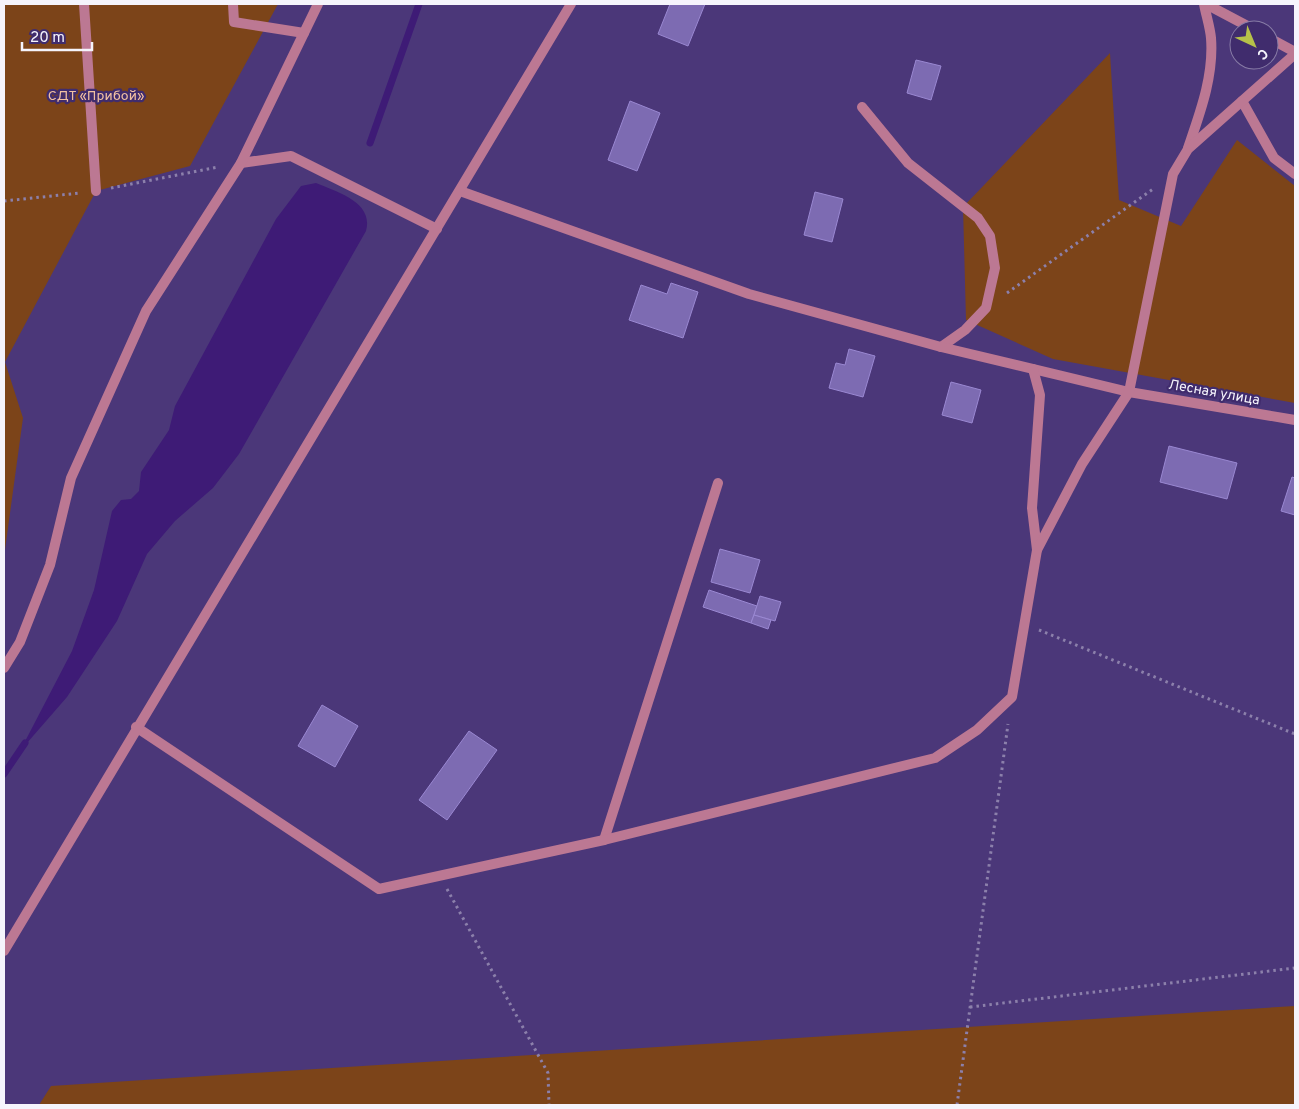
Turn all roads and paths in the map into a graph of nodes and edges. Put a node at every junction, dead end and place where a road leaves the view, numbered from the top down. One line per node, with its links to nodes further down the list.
1 (84, 4): 16 (street)
2 (233, 4): 7 (street)
3 (318, 4): 7 (street)
4 (570, 4): 17 (street)
5 (1205, 4): 6 (street); 12 (street)
6 (1236, 20)
7 (304, 33): 13 (street)
8 (1279, 44): 9 (street)
9 (1295, 53): 10 (street)
10 (1242, 101): 12 (street); 15 (street)
11 (862, 107): 20 (street)
12 (1188, 149): 14 (street)
13 (241, 163): 16 (path); 19 (street); 28 (street)
14 (1173, 174): 20 (path); 23 (street)
15 (1295, 174)
16 (96, 191): 18 (path)
17 (460, 191): 19 (street); 21 (street, Лесная улица)
18 (4, 201)
19 (437, 229): 30 (street)
20 (986, 308): 21 (street)
21 (941, 347): 22 (street, Лесная улица)
22 (1033, 369): 23 (street, Лесная улица); 26 (street)
23 (1129, 392): 24 (street, Лесная улица); 26 (street)
24 (1295, 420)
25 (718, 483): 32 (street)
26 (1037, 550): 27 (street)
27 (1025, 624): 29 (street); 31 (path)
28 (4, 668)
29 (1012, 697): 32 (street); 36 (path)
30 (136, 727): 33 (street); 34 (street)
31 (1295, 734)
32 (604, 840): 33 (street)
33 (440, 876): 37 (path)
34 (4, 951)
35 (1295, 968): 36 (path)
36 (970, 1007): 38 (path)
37 (549, 1105)
38 (957, 1105)

